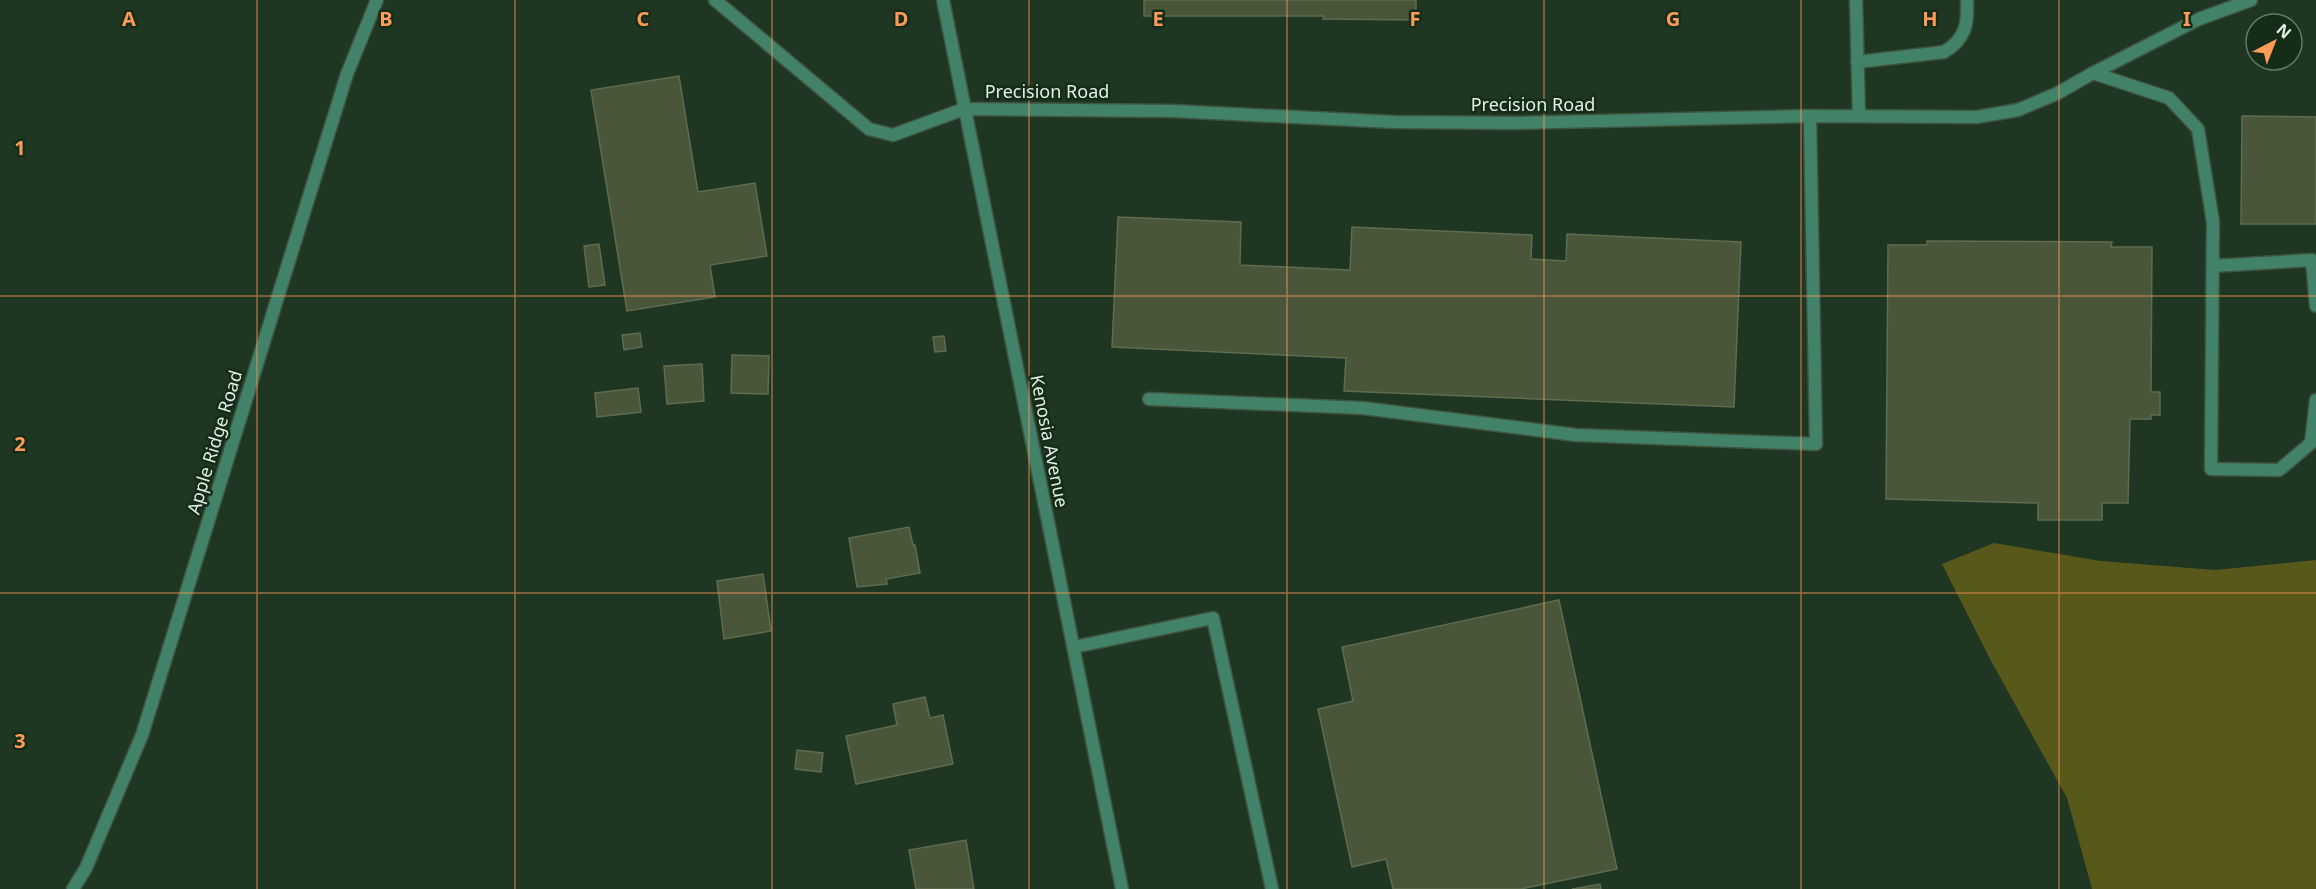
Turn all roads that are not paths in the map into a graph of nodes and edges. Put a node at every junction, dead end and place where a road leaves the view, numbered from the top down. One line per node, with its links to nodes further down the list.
1 (378, 0): 17 (street, Apple Ridge Road)
2 (715, 0): 9 (street)
3 (943, 0): 9 (street, Kenosia Avenue)
4 (1856, 0): 7 (street)
5 (1967, 0): 7 (street)
6 (2251, 0): 8 (street, Precision Road)
7 (1857, 62): 11 (street)
8 (2093, 73): 11 (street, Precision Road); 12 (street)
9 (964, 109): 10 (street, Precision Road); 16 (street, Kenosia Avenue)
10 (1810, 116): 11 (street, Precision Road); 14 (street)
11 (1859, 116)
12 (2212, 267): 13 (street); 15 (street)
13 (2316, 306)
14 (1149, 399)
15 (2316, 400)
16 (1074, 647): 18 (street, Kenosia Avenue); 19 (street)
17 (73, 889)
18 (1122, 889)
19 (1272, 889)

